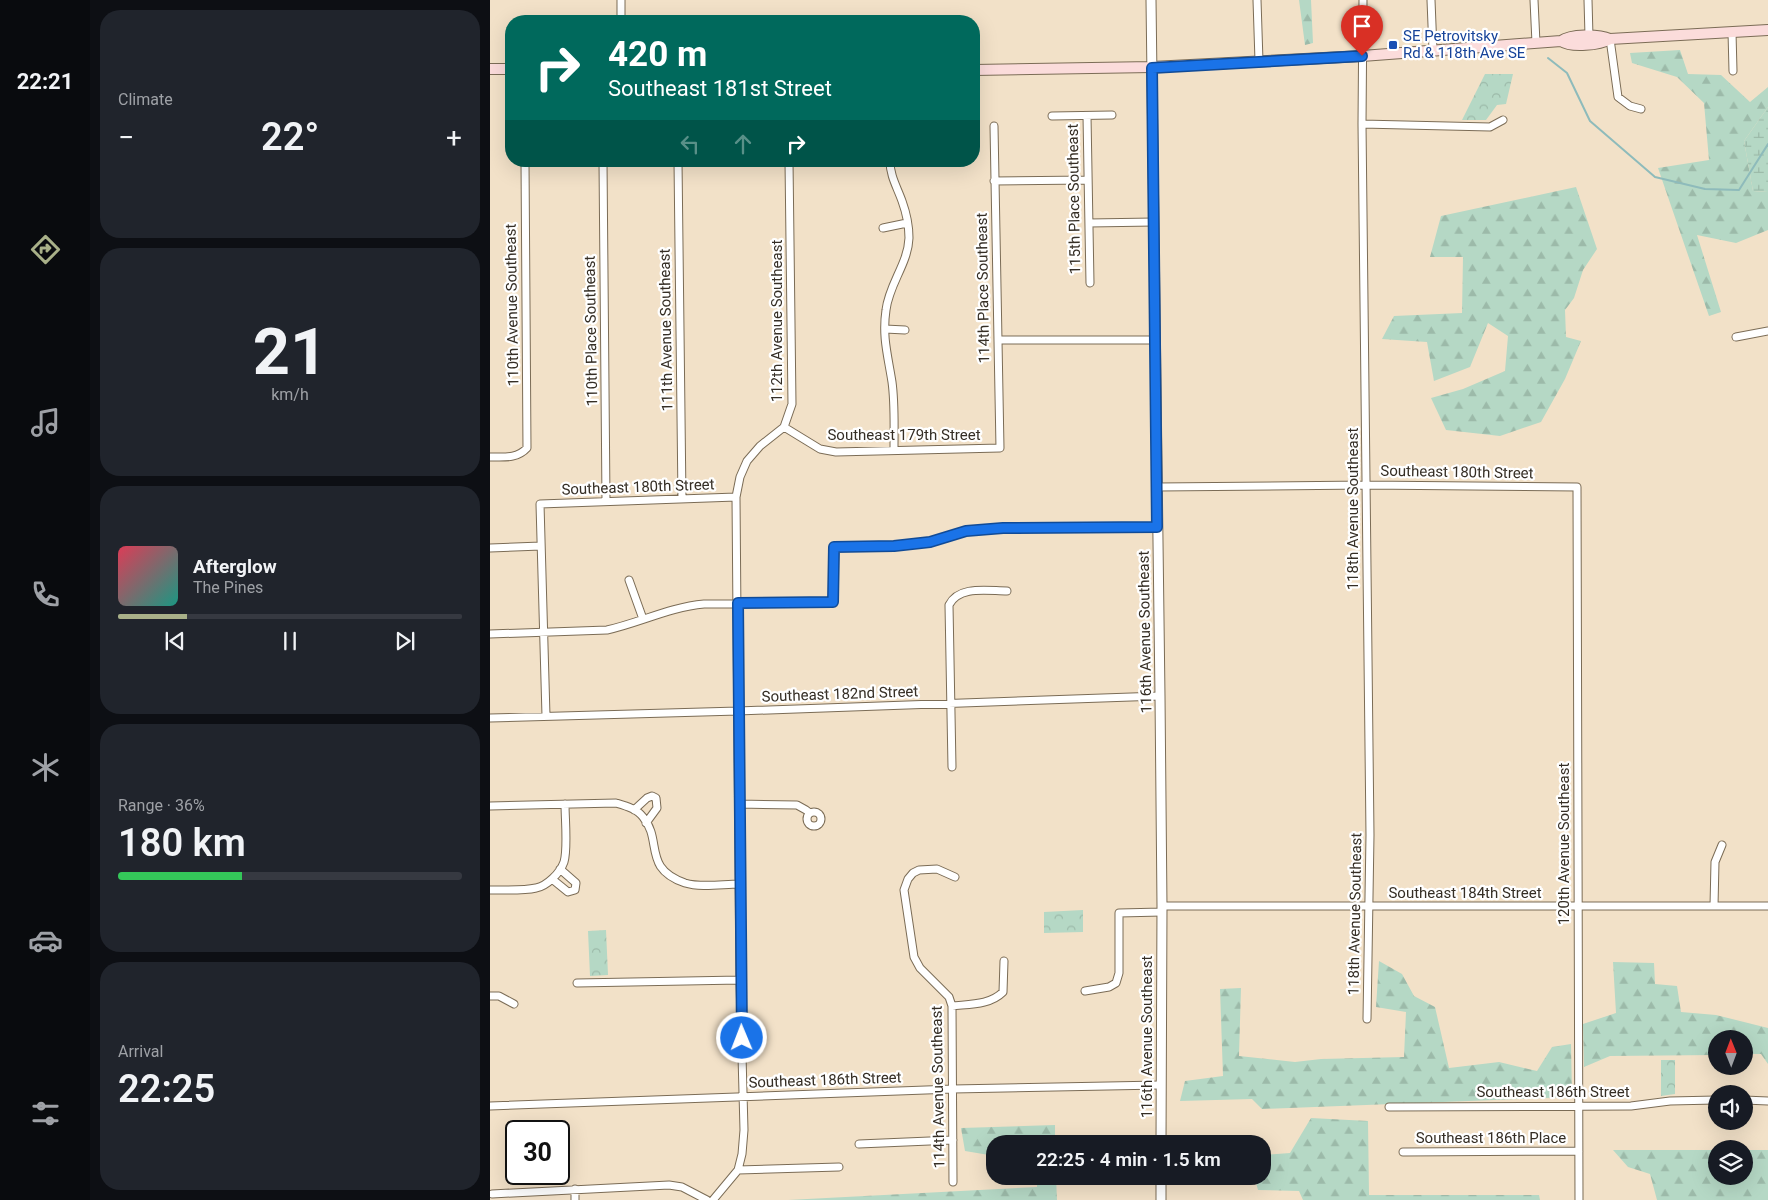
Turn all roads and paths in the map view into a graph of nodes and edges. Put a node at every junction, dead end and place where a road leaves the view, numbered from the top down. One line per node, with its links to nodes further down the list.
1 (621, 0): 8 (street)
2 (1151, 0): 18 (street, 116th Avenue Southeast)
3 (1257, 0): 17 (street)
4 (1363, 0): 16 (street, 118th Avenue Southeast)
5 (1431, 0): 15 (street)
6 (1534, 0): 14 (street)
7 (1588, 0): 11 (street)
8 (621, 15)
9 (1768, 30): 10 (main road)
10 (1732, 32): 12 (main road); 22 (street)
11 (1589, 36): 12 (main road); 13 (main road)
12 (1610, 38): 13 (main road); 23 (street)
13 (1561, 42): 14 (main road)
14 (1536, 43): 15 (main road)
15 (1433, 50): 16 (main road)
16 (1362, 56): 17 (main road); 28 (street, 118th Avenue Southeast)
17 (1259, 61): 18 (main road)
18 (1152, 68): 21 (main road); 38 (street, 116th Avenue Southeast)
19 (490, 69): 20 (main road)
20 (505, 69)
21 (980, 70)
22 (1733, 71)
23 (1641, 109)
24 (1112, 115): 26 (street, 115th Place Southeast)
25 (1052, 116): 26 (street, 115th Place Southeast)
26 (1087, 116): 35 (street, 115th Place Southeast)
27 (1504, 120): 28 (street)
28 (1362, 124): 52 (street, 118th Avenue Southeast)
29 (994, 126): 36 (street, 114th Place Southeast)
30 (525, 167): 51 (street, 110th Avenue Southeast)
31 (603, 167): 57 (street, 110th Place Southeast)
32 (678, 167): 56 (street, 111th Avenue Southeast)
33 (790, 167): 48 (street, 112th Avenue Southeast)
34 (891, 167): 39 (street)
35 (1088, 180): 36 (street); 37 (street, 115th Place Southeast)
36 (994, 181): 46 (street, 114th Place Southeast)
37 (1089, 222): 38 (street); 41 (street, 115th Place Southeast)
38 (1154, 222): 47 (street, 116th Avenue Southeast)
39 (908, 223): 40 (street); 42 (street)
40 (883, 228)
41 (1090, 283)
42 (885, 329): 43 (street); 50 (street)
43 (905, 330)
44 (1768, 331): 45 (street)
45 (1736, 337)
46 (998, 340): 47 (street); 49 (street, 114th Place Southeast)
47 (1155, 340): 53 (street, 116th Avenue Southeast)
48 (784, 426): 50 (street, Southeast 179th Street); 55 (street)
49 (1000, 448): 50 (street, Southeast 179th Street)
50 (894, 450)
51 (490, 457)
52 (1366, 485): 53 (street, Southeast 180th Street); 54 (street, Southeast 180th Street); 85 (street, 118th Avenue Southeast)
53 (1158, 487): 58 (street, 116th Avenue Southeast)
54 (1577, 487): 88 (street, 120th Avenue Southeast)
55 (736, 497): 56 (street, Southeast 180th Street); 63 (street)
56 (682, 499): 57 (street, Southeast 180th Street)
57 (606, 501): 59 (street, Southeast 180th Street)
58 (1157, 527): 63 (street); 67 (street, 116th Avenue Southeast)
59 (541, 546): 60 (street); 65 (street)
60 (490, 548)
61 (629, 580): 64 (street)
62 (1007, 591): 68 (street)
63 (738, 603): 64 (street); 69 (street)
64 (643, 619): 65 (street)
65 (544, 633): 66 (street); 70 (street)
66 (490, 634)
67 (1160, 696): 68 (street, Southeast 182nd Street); 89 (street, 116th Avenue Southeast)
68 (950, 704): 69 (street, Southeast 182nd Street); 72 (street)
69 (738, 711): 70 (street, Southeast 182nd Street); 74 (street)
70 (546, 716): 71 (street, Southeast 182nd Street)
71 (490, 718)
72 (952, 767)
73 (565, 804): 75 (street); 76 (street); 80 (street)
74 (740, 804): 77 (street); 83 (street)
75 (490, 806)
76 (634, 810): 78 (street); 78 (street)
77 (810, 814)
78 (646, 823): 83 (street)
79 (1722, 845): 86 (street)
80 (559, 871): 82 (street); 82 (street)
81 (955, 876): 96 (street, 114th Avenue Southeast)
82 (552, 879): 84 (street)
83 (739, 884): 91 (street)
84 (490, 890)
85 (1369, 906): 88 (street, Southeast 184th Street); 89 (street, Southeast 184th Street); 97 (street, 118th Avenue Southeast)
86 (1714, 906): 87 (street, Southeast 184th Street); 88 (street, Southeast 184th Street)
87 (1768, 906)
88 (1578, 907): 106 (street, 120th Avenue Southeast)
89 (1162, 909): 93 (street, Southeast 184th Street); 98 (street, 116th Avenue Southeast)
90 (1004, 961): 96 (street)
91 (740, 980): 92 (street); 100 (street)
92 (577, 983)
93 (1085, 991)
94 (490, 996): 95 (street)
95 (514, 1004)
96 (952, 1006): 99 (street, 114th Avenue Southeast)
97 (1367, 1019)
98 (1160, 1085): 99 (street, Southeast 186th Street); 107 (street, 116th Avenue Southeast)
99 (953, 1089): 100 (street, Southeast 186th Street); 108 (street, 114th Avenue Southeast)
100 (743, 1097): 104 (street, Southeast 186th Street); 113 (street)
101 (1708, 1100): 106 (street, Southeast 186th Street)
102 (1753, 1100): 103 (street)
103 (1768, 1101)
104 (490, 1106)
105 (1388, 1106): 106 (street, Southeast 186th Street)
106 (1578, 1106): 110 (street, 120th Avenue Southeast)
107 (1161, 1135)
108 (954, 1140): 109 (street); 114 (street, 114th Avenue Southeast)
109 (859, 1144)
110 (1579, 1151): 111 (street, Southeast 186th Place); 122 (street, 120th Avenue Southeast)
111 (1403, 1152)
112 (839, 1168): 113 (street)
113 (738, 1170): 120 (street)
114 (953, 1182)
115 (1161, 1185): 121 (street)
116 (575, 1189): 117 (street); 118 (street); 119 (street)
117 (492, 1194)
118 (575, 1200)
119 (707, 1200)
120 (713, 1200)
121 (1161, 1200)
122 (1579, 1200)

